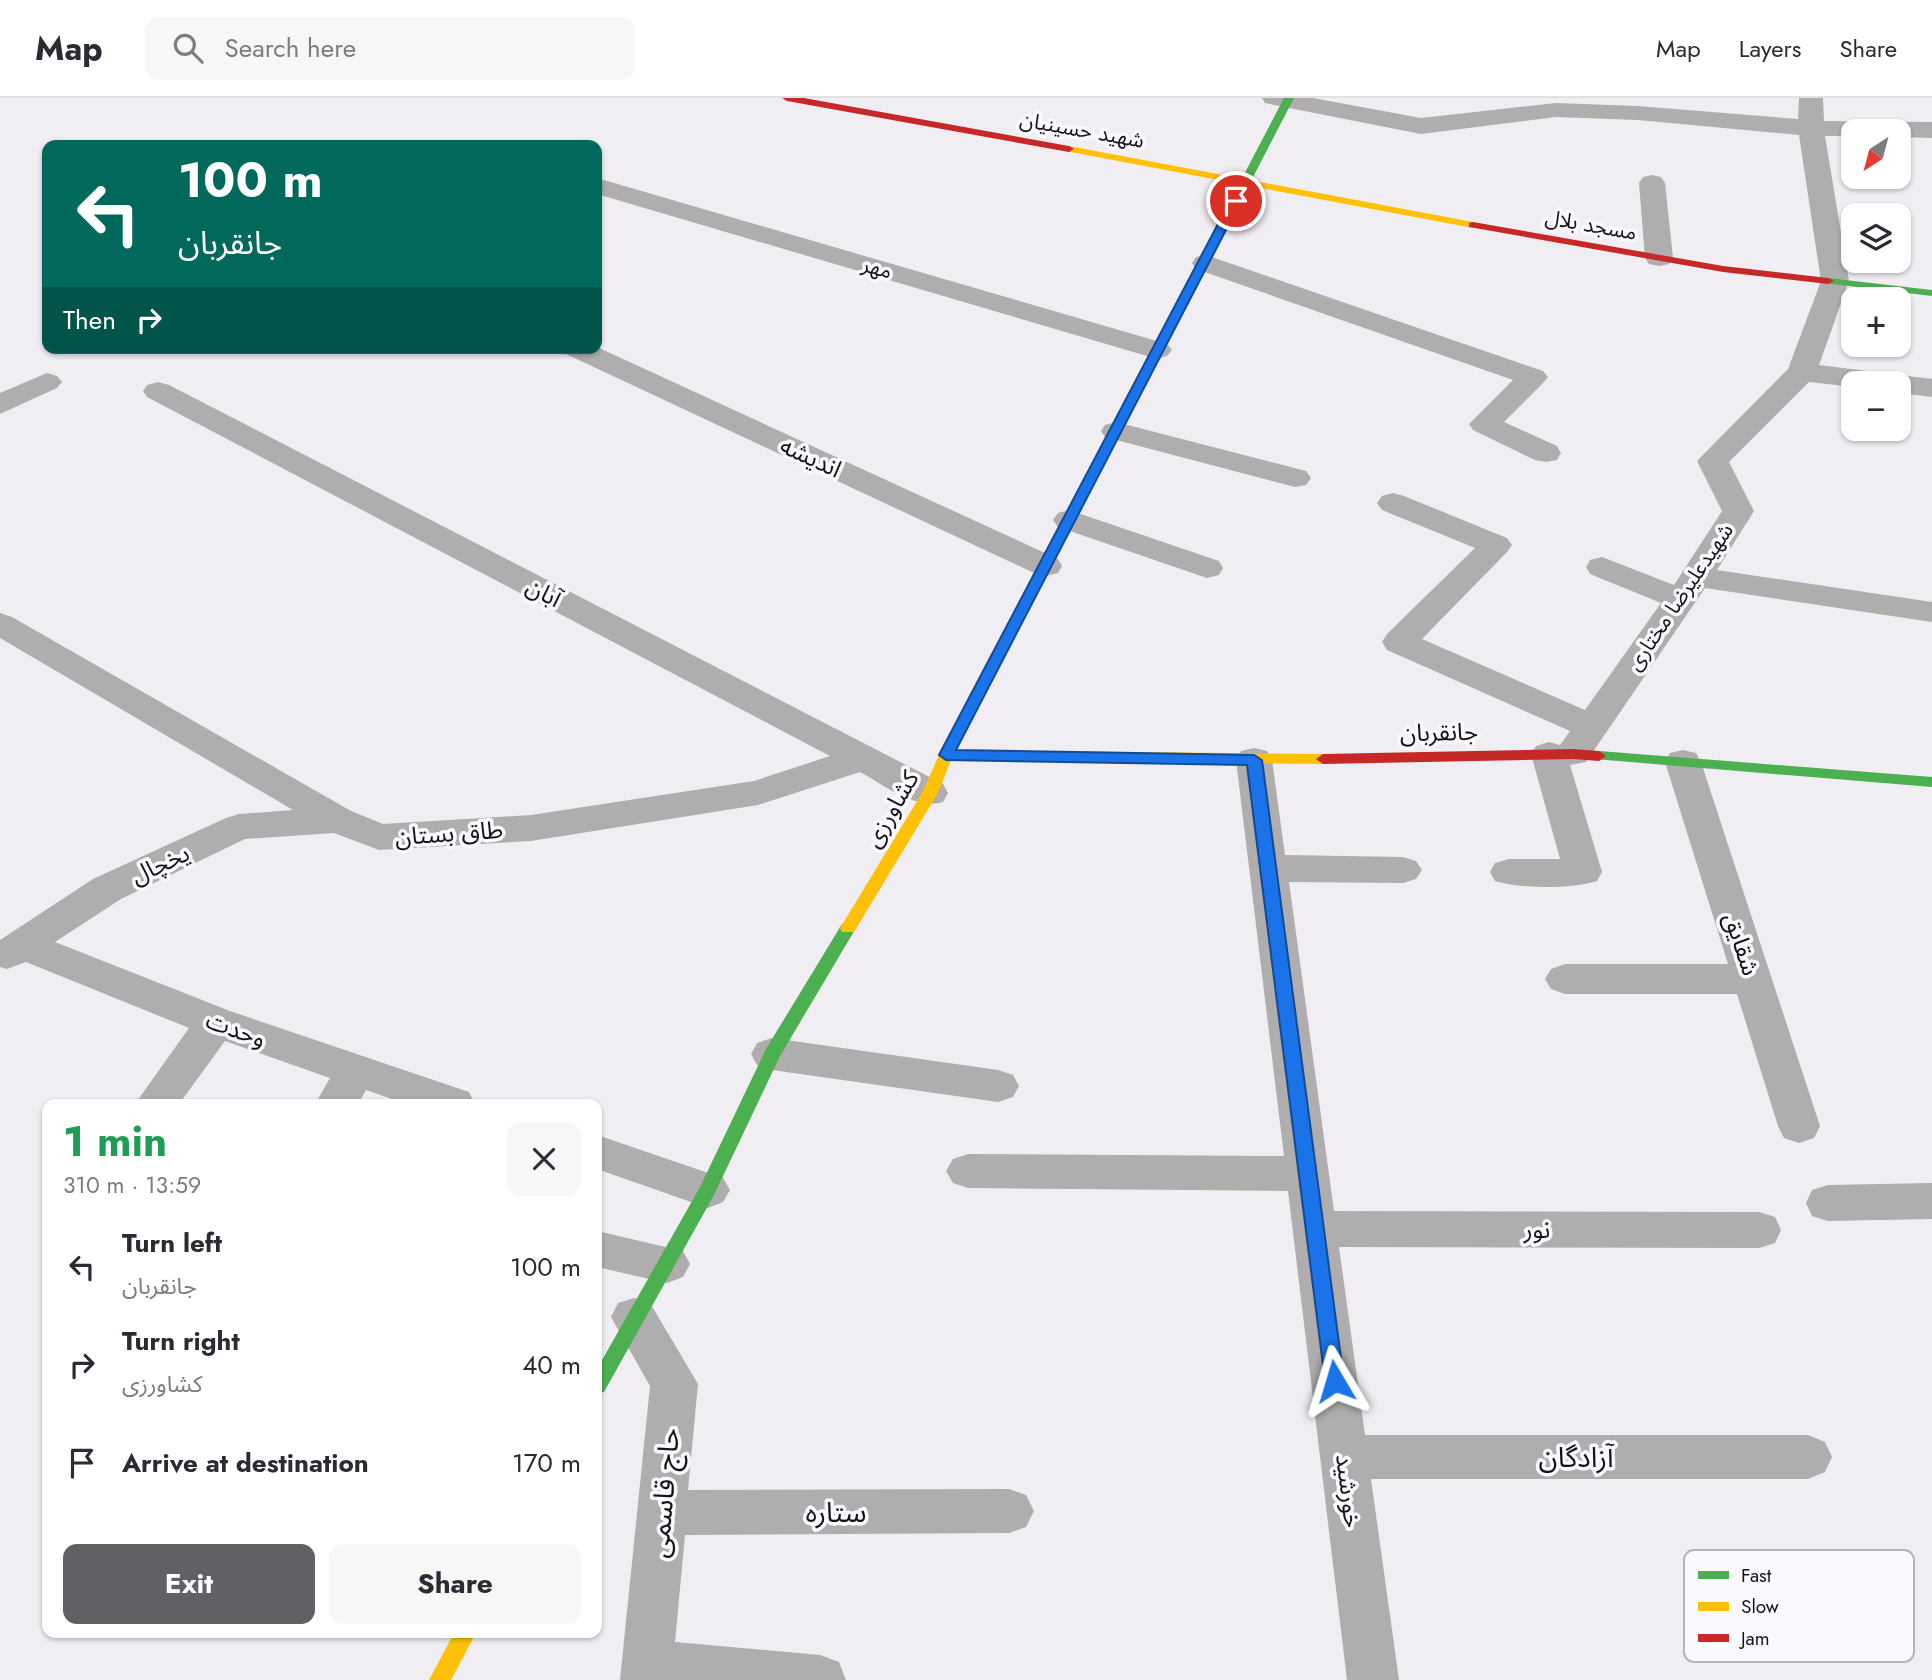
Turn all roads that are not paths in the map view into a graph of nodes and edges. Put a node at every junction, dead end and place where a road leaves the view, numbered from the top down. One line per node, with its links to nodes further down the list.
1 (787, 98): 7 (street, شهید حسینیان)
2 (1811, 98): 5 (street, شهیدعلیرضا مختاری)
3 (1284, 99): 4 (street); 7 (street, کشاورزی)
4 (1673, 107): 5 (street)
5 (1811, 128): 6 (street); 12 (street, شهیدعلیرضا مختاری)
6 (1932, 131)
7 (1246, 181): 10 (street, مسجد بلال); 11 (street, کشاورزی)
8 (1652, 183): 10 (street)
9 (602, 187): 14 (street, مهر)
10 (1659, 258): 12 (street, مسجد بلال)
11 (1206, 262): 14 (street, کشاورزی); 24 (street)
12 (1835, 281): 13 (street, مسجد بلال); 16 (street, شهیدعلیرضا مختاری)
13 (1932, 293)
14 (1157, 351): 23 (street, کشاورزی)
15 (589, 354): 28 (street, اندیشه)
16 (1802, 372): 17 (street); 31 (street, شهیدعلیرضا مختاری)
17 (1841, 377)
18 (47, 382): 22 (street)
19 (1911, 385): 20 (street)
20 (1932, 388)
21 (158, 391): 36 (street, آبان)
22 (0, 405)
23 (1116, 431): 25 (street); 27 (street, کشاورزی)
24 (1546, 453)
25 (1295, 478)
26 (1393, 503): 34 (street)
27 (1069, 520): 28 (street, کشاورزی); 30 (street)
28 (1045, 566): 35 (street, کشاورزی)
29 (1602, 567): 31 (street)
30 (1207, 568)
31 (1688, 588): 32 (street); 34 (street, شهیدعلیرضا مختاری)
32 (1932, 611)
33 (0, 624): 41 (street, طاق بستان)
34 (1571, 745): 37 (street, جانقربان); 38 (street, جانقربان); 44 (street)
35 (946, 755): 37 (street, جانقربان); 40 (street, کشاورزی)
36 (862, 758): 40 (street, آبان); 41 (street, طاق بستان)
37 (1254, 760): 42 (street, خورشید)
38 (1683, 762): 39 (street, جانقربان); 47 (street, شقایق)
39 (1932, 782)
40 (930, 793): 49 (street, کشاورزی)
41 (338, 820): 45 (street, یخچال)
42 (1268, 868): 43 (street); 57 (street, خورشید)
43 (1403, 870)
44 (1509, 872)
45 (11, 952): 48 (street, وحدت)
46 (1565, 979): 47 (street)
47 (1753, 979): 54 (street, شقایق)
48 (216, 1022): 51 (street, وحدت); 52 (street)
49 (772, 1054): 50 (street); 58 (street, کشاورزی)
50 (998, 1086)
51 (346, 1088): 53 (street, وحدت)
52 (160, 1099)
53 (420, 1099)
54 (1799, 1126)
55 (602, 1154): 58 (street)
56 (968, 1171): 57 (street)
57 (1307, 1174): 61 (street, خورشید)
58 (708, 1190): 64 (street, کشاورزی)
59 (1932, 1201): 60 (street)
60 (1828, 1203)
61 (1315, 1229): 62 (street, نور); 67 (street, خورشید)
62 (1759, 1230)
63 (602, 1250): 64 (street)
64 (667, 1264): 65 (street, کشاورزی)
65 (634, 1317): 66 (street, کشاورزی); 70 (street, حاج قاسمی)
66 (602, 1377)
67 (1344, 1457): 68 (street, آزادگان); 75 (street, خورشید)
68 (1808, 1457)
69 (1009, 1511): 70 (street, ستاره)
70 (662, 1513): 72 (street, حاج قاسمی)
71 (462, 1638): 73 (street)
72 (647, 1672): 74 (street)
73 (440, 1680)
74 (820, 1680)
75 (1373, 1680)

